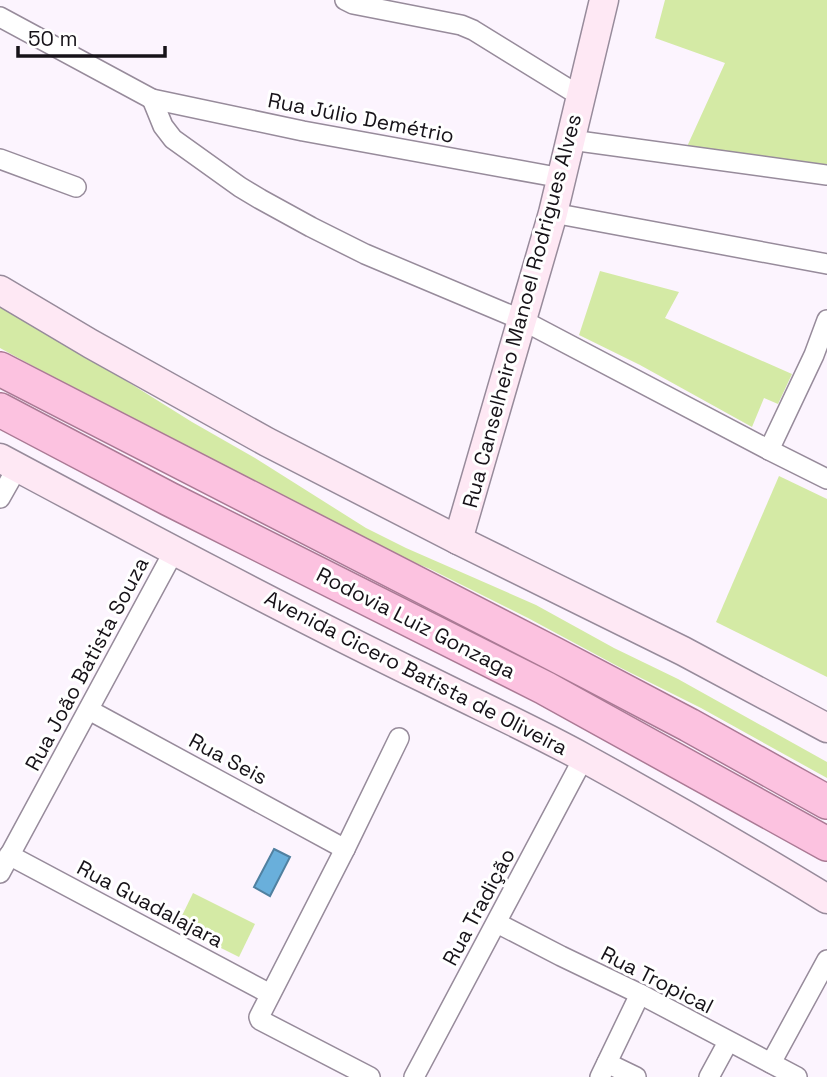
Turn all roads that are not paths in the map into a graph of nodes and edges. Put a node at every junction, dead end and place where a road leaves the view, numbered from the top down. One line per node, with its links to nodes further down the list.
1 (345, 0): 4 (street)
2 (604, 0): 4 (main road, Rua Canselheiro Manoel Rodrigues Alves)
3 (0, 17): 5 (street, Rua Júlio Demétrio)
4 (580, 96): 6 (main road, Rua Canselheiro Manoel Rodrigues Alves)
5 (152, 99): 9 (street, Rua Júlio Demétrio); 14 (street)
6 (571, 140): 8 (street); 9 (main road, Rua Canselheiro Manoel Rodrigues Alves)
7 (0, 159): 10 (street)
8 (827, 175)
9 (562, 178): 11 (main road, Rua Canselheiro Manoel Rodrigues Alves)
10 (76, 187)
11 (553, 213): 12 (street); 14 (main road, Rua Canselheiro Manoel Rodrigues Alves)
12 (827, 264)
13 (0, 290): 22 (main road)
14 (522, 320): 18 (street); 22 (main road, Rua Canselheiro Manoel Rodrigues Alves)
15 (827, 320): 18 (street)
16 (0, 369): 28 (highway, Rodovia Luiz Gonzaga)
17 (0, 410): 29 (highway, Rodovia Luiz Gonzaga)
18 (769, 450): 20 (street)
19 (9, 463): 21 (street); 23 (main road, Avenida Cicero Batista de Oliveira)
20 (827, 479)
21 (0, 498)
22 (458, 540): 25 (main road)
23 (174, 551): 24 (street, Rua João Batista Souza); 27 (main road, Avenida Cicero Batista de Oliveira)
24 (89, 710): 30 (street, Rua Seis); 31 (street, Rua João Batista Souza)
25 (827, 728)
26 (399, 738): 30 (street)
27 (584, 757): 33 (main road, Avenida Cicero Batista de Oliveira); 34 (street, Rua Tradição)
28 (827, 802)
29 (827, 845)
30 (345, 849): 36 (street)
31 (9, 855): 32 (street, Rua João Batista Souza); 36 (street, Rua Guadalajara)
32 (0, 873)
33 (827, 899)
34 (497, 923): 37 (street, Rua Tropical); 42 (street, Rua Tradição)
35 (827, 960): 39 (street)
36 (270, 994): 41 (street)
37 (640, 994): 38 (street, Rua Tropical); 40 (street)
38 (728, 1042): 39 (street, Rua Tropical); 44 (street)
39 (771, 1063): 45 (street, Rua Tropical)
40 (604, 1070): 43 (street)
41 (370, 1077)
42 (414, 1077)
43 (636, 1077)
44 (709, 1077)
45 (797, 1077)

